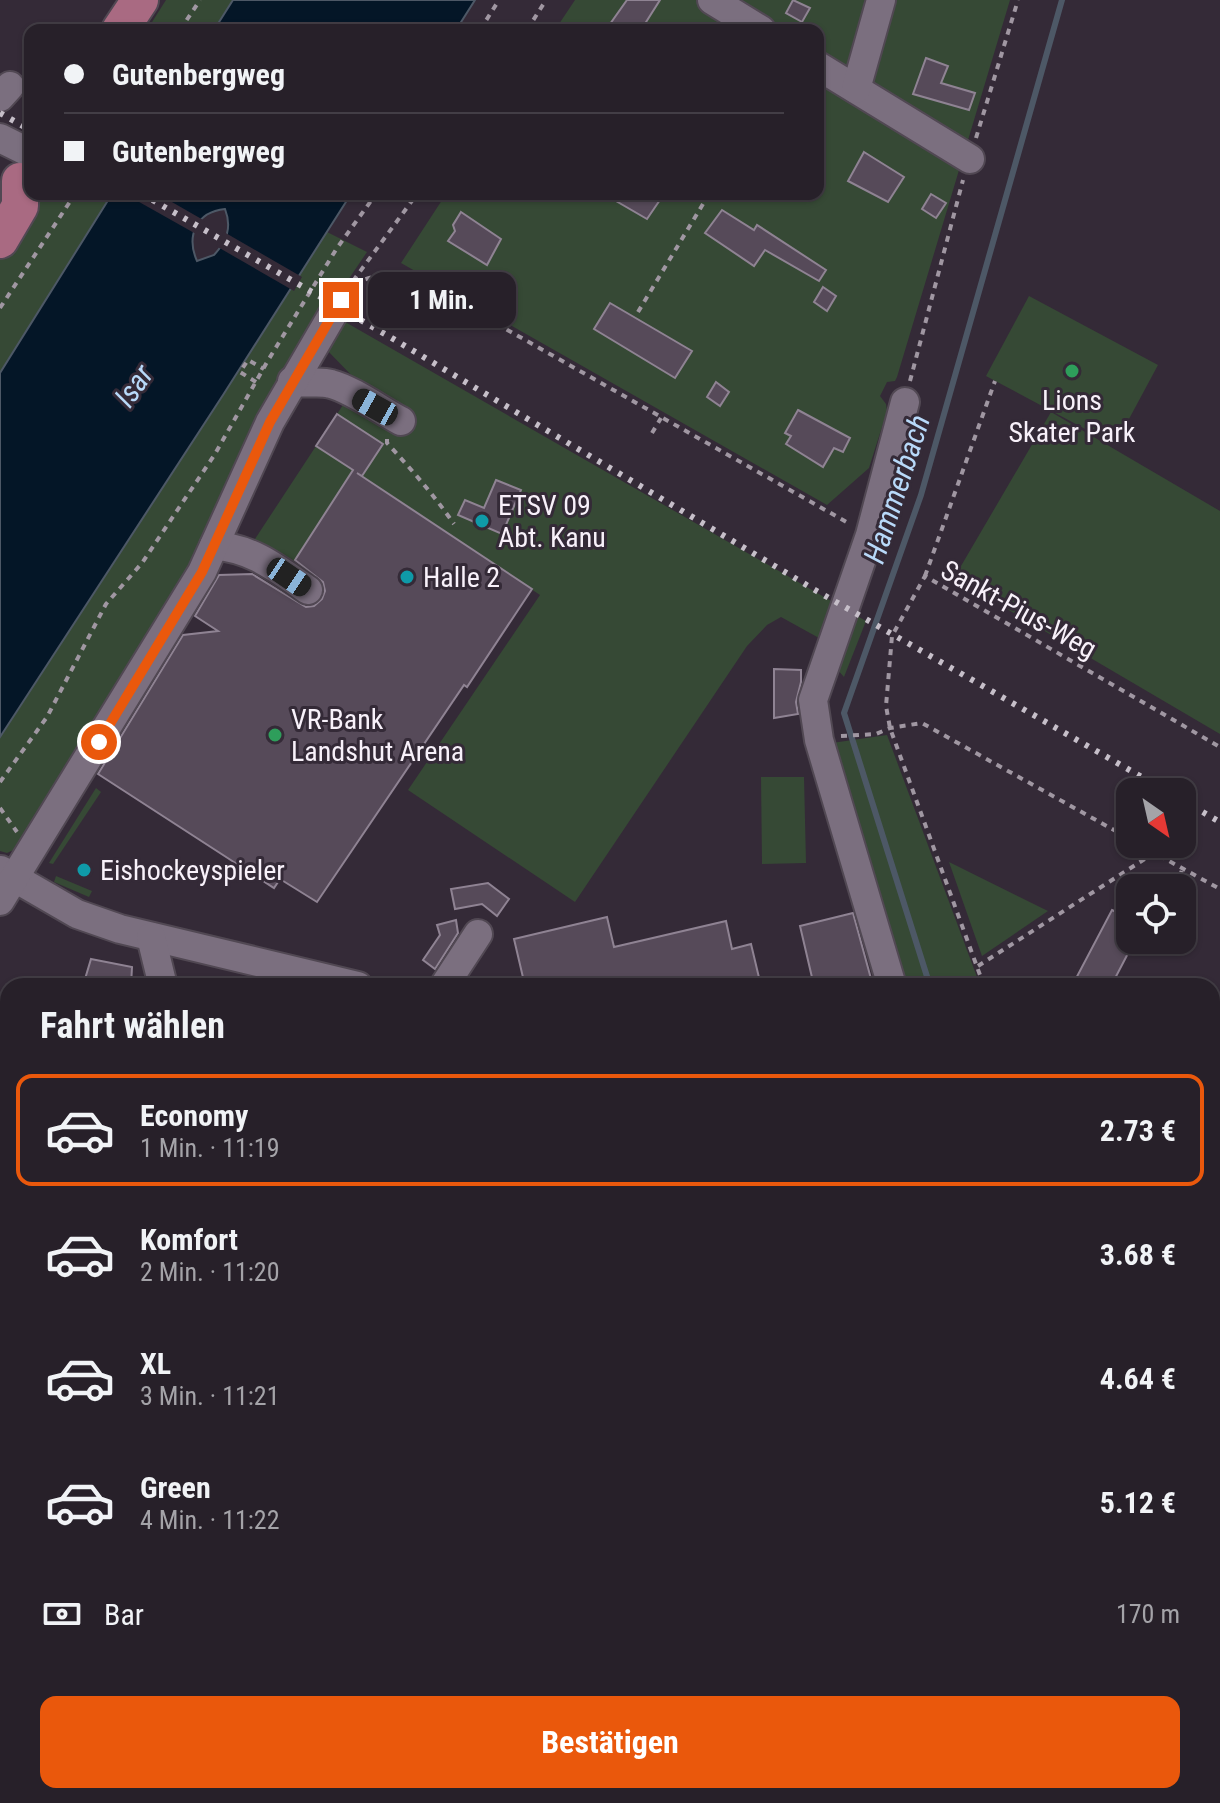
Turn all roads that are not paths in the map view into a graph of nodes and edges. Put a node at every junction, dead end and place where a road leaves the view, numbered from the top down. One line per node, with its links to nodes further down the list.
1 (140, 0): 4 (main road)
2 (712, 0): 5 (street)
3 (881, 0): 7 (street)
4 (124, 24)
5 (751, 24)
6 (824, 70): 7 (street)
7 (856, 89): 9 (street)
8 (0, 138): 10 (street)
9 (970, 159)
10 (16, 171): 11 (main road)
11 (0, 240)
12 (346, 292): 13 (street)
13 (292, 381): 15 (street); 16 (street)
14 (905, 402): 24 (street)
15 (401, 421)
16 (214, 546): 17 (street); 18 (street)
17 (308, 590)
18 (5, 883): 20 (street)
19 (478, 934): 23 (street)
20 (151, 937): 21 (street); 22 (street)
21 (161, 978)
22 (324, 978)
23 (449, 978)
24 (890, 978)

